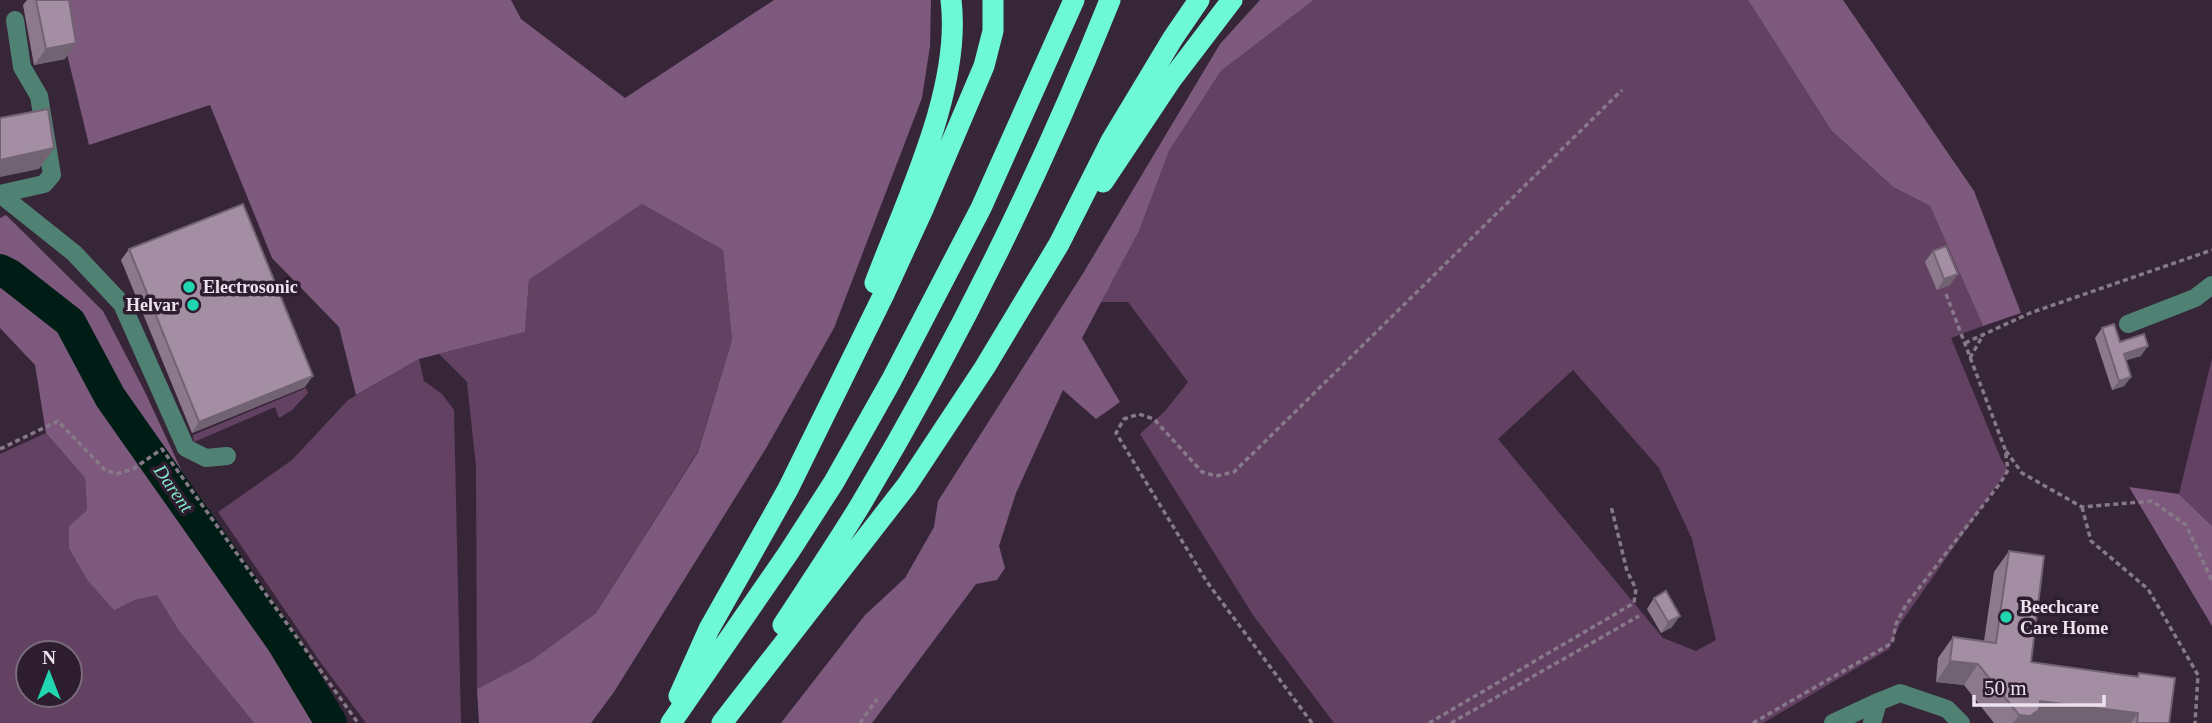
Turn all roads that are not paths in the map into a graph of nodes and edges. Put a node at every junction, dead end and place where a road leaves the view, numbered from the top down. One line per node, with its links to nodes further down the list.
1 (951, 0): 12 (highway)
2 (993, 0): 12 (highway)
3 (1199, 0): 9 (highway)
4 (1232, 0): 9 (highway)
5 (1109, 3): 16 (highway)
6 (1072, 6): 15 (highway)
7 (15, 20): 8 (lane)
8 (0, 194): 13 (lane)
9 (1059, 244): 16 (highway)
10 (2212, 285): 11 (lane)
11 (2128, 324)
12 (837, 387): 15 (highway)
13 (227, 456)
14 (1878, 702): 17 (lane); 18 (lane); 19 (lane)
15 (669, 723)
16 (720, 723)
17 (1833, 723)
18 (1872, 723)
19 (1961, 723)

